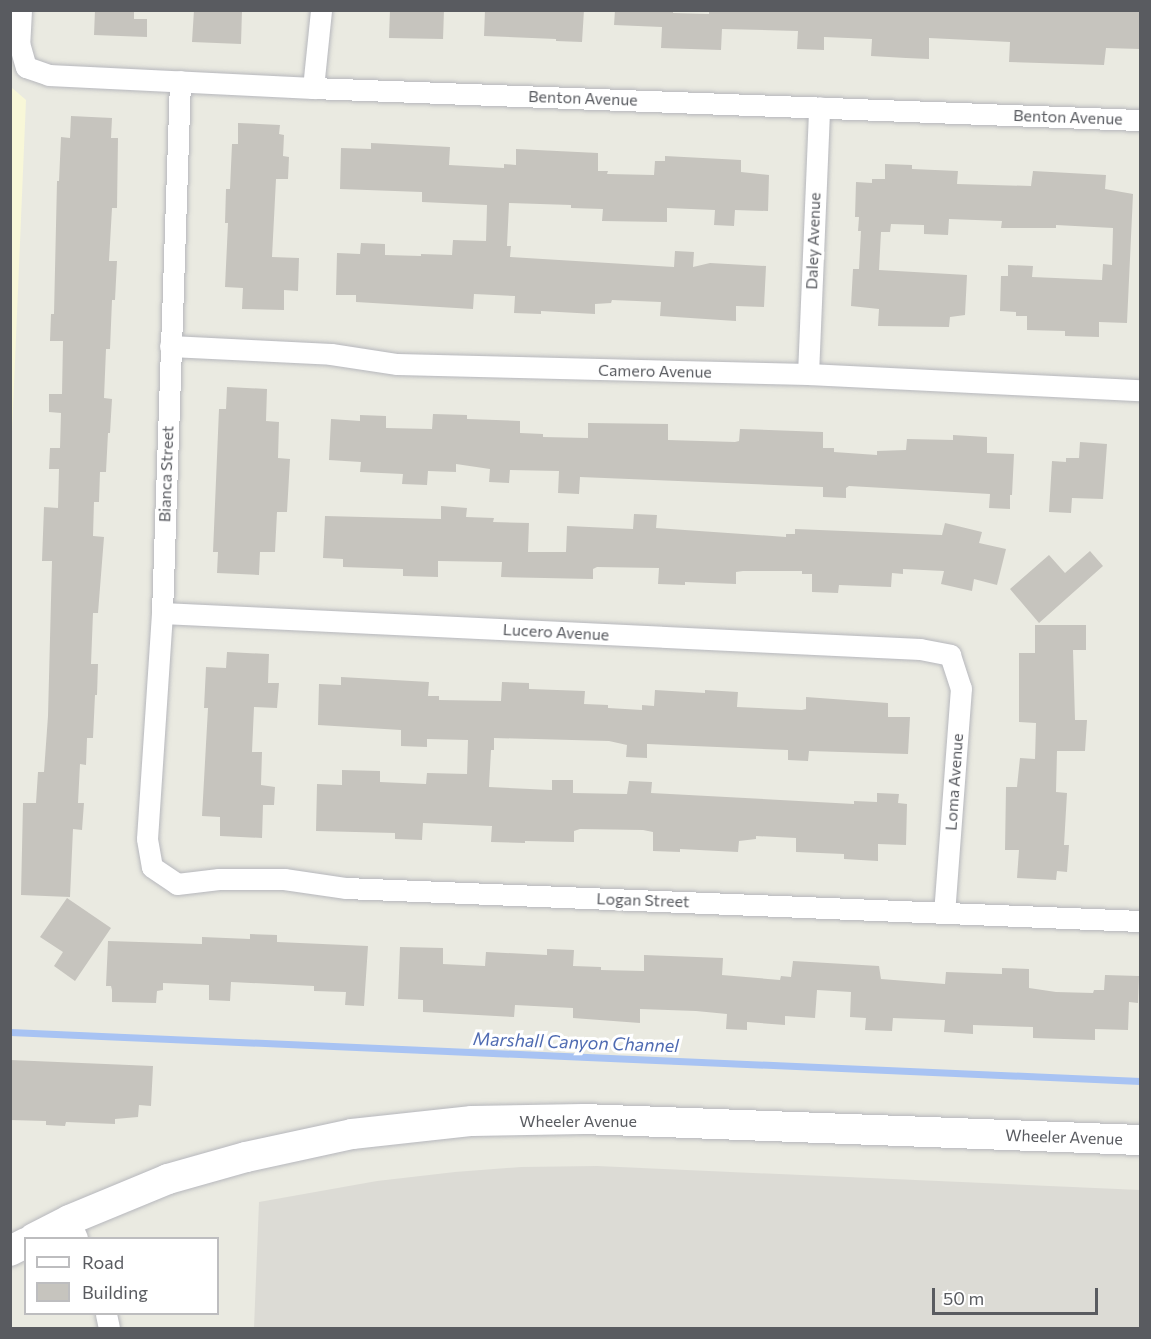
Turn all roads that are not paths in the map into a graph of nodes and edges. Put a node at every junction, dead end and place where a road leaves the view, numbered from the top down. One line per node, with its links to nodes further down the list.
1 (21, 10): 3 (street, Benton Avenue)
2 (321, 10): 4 (street)
3 (180, 81): 4 (street, Benton Avenue); 7 (street, Bianca Street)
4 (313, 88): 5 (street, Benton Avenue)
5 (819, 107): 6 (street, Benton Avenue); 8 (street, Daley Avenue)
6 (1140, 120)
7 (170, 346): 8 (street, Camero Avenue); 10 (street, Bianca Street)
8 (808, 374): 9 (street, Camero Avenue)
9 (1140, 390)
10 (162, 613): 11 (street, Lucero Avenue); 12 (street, Bianca Street)
11 (950, 655): 13 (street, Loma Avenue)
12 (152, 867): 13 (street, Logan Street)
13 (944, 912): 14 (street, Logan Street)
14 (1140, 921)
15 (1140, 1140): 16 (main road, Wheeler Avenue)
16 (73, 1229): 17 (main road, Wheeler Avenue)
17 (42, 1237)
18 (24, 1244): 19 (main road)
19 (10, 1251)

